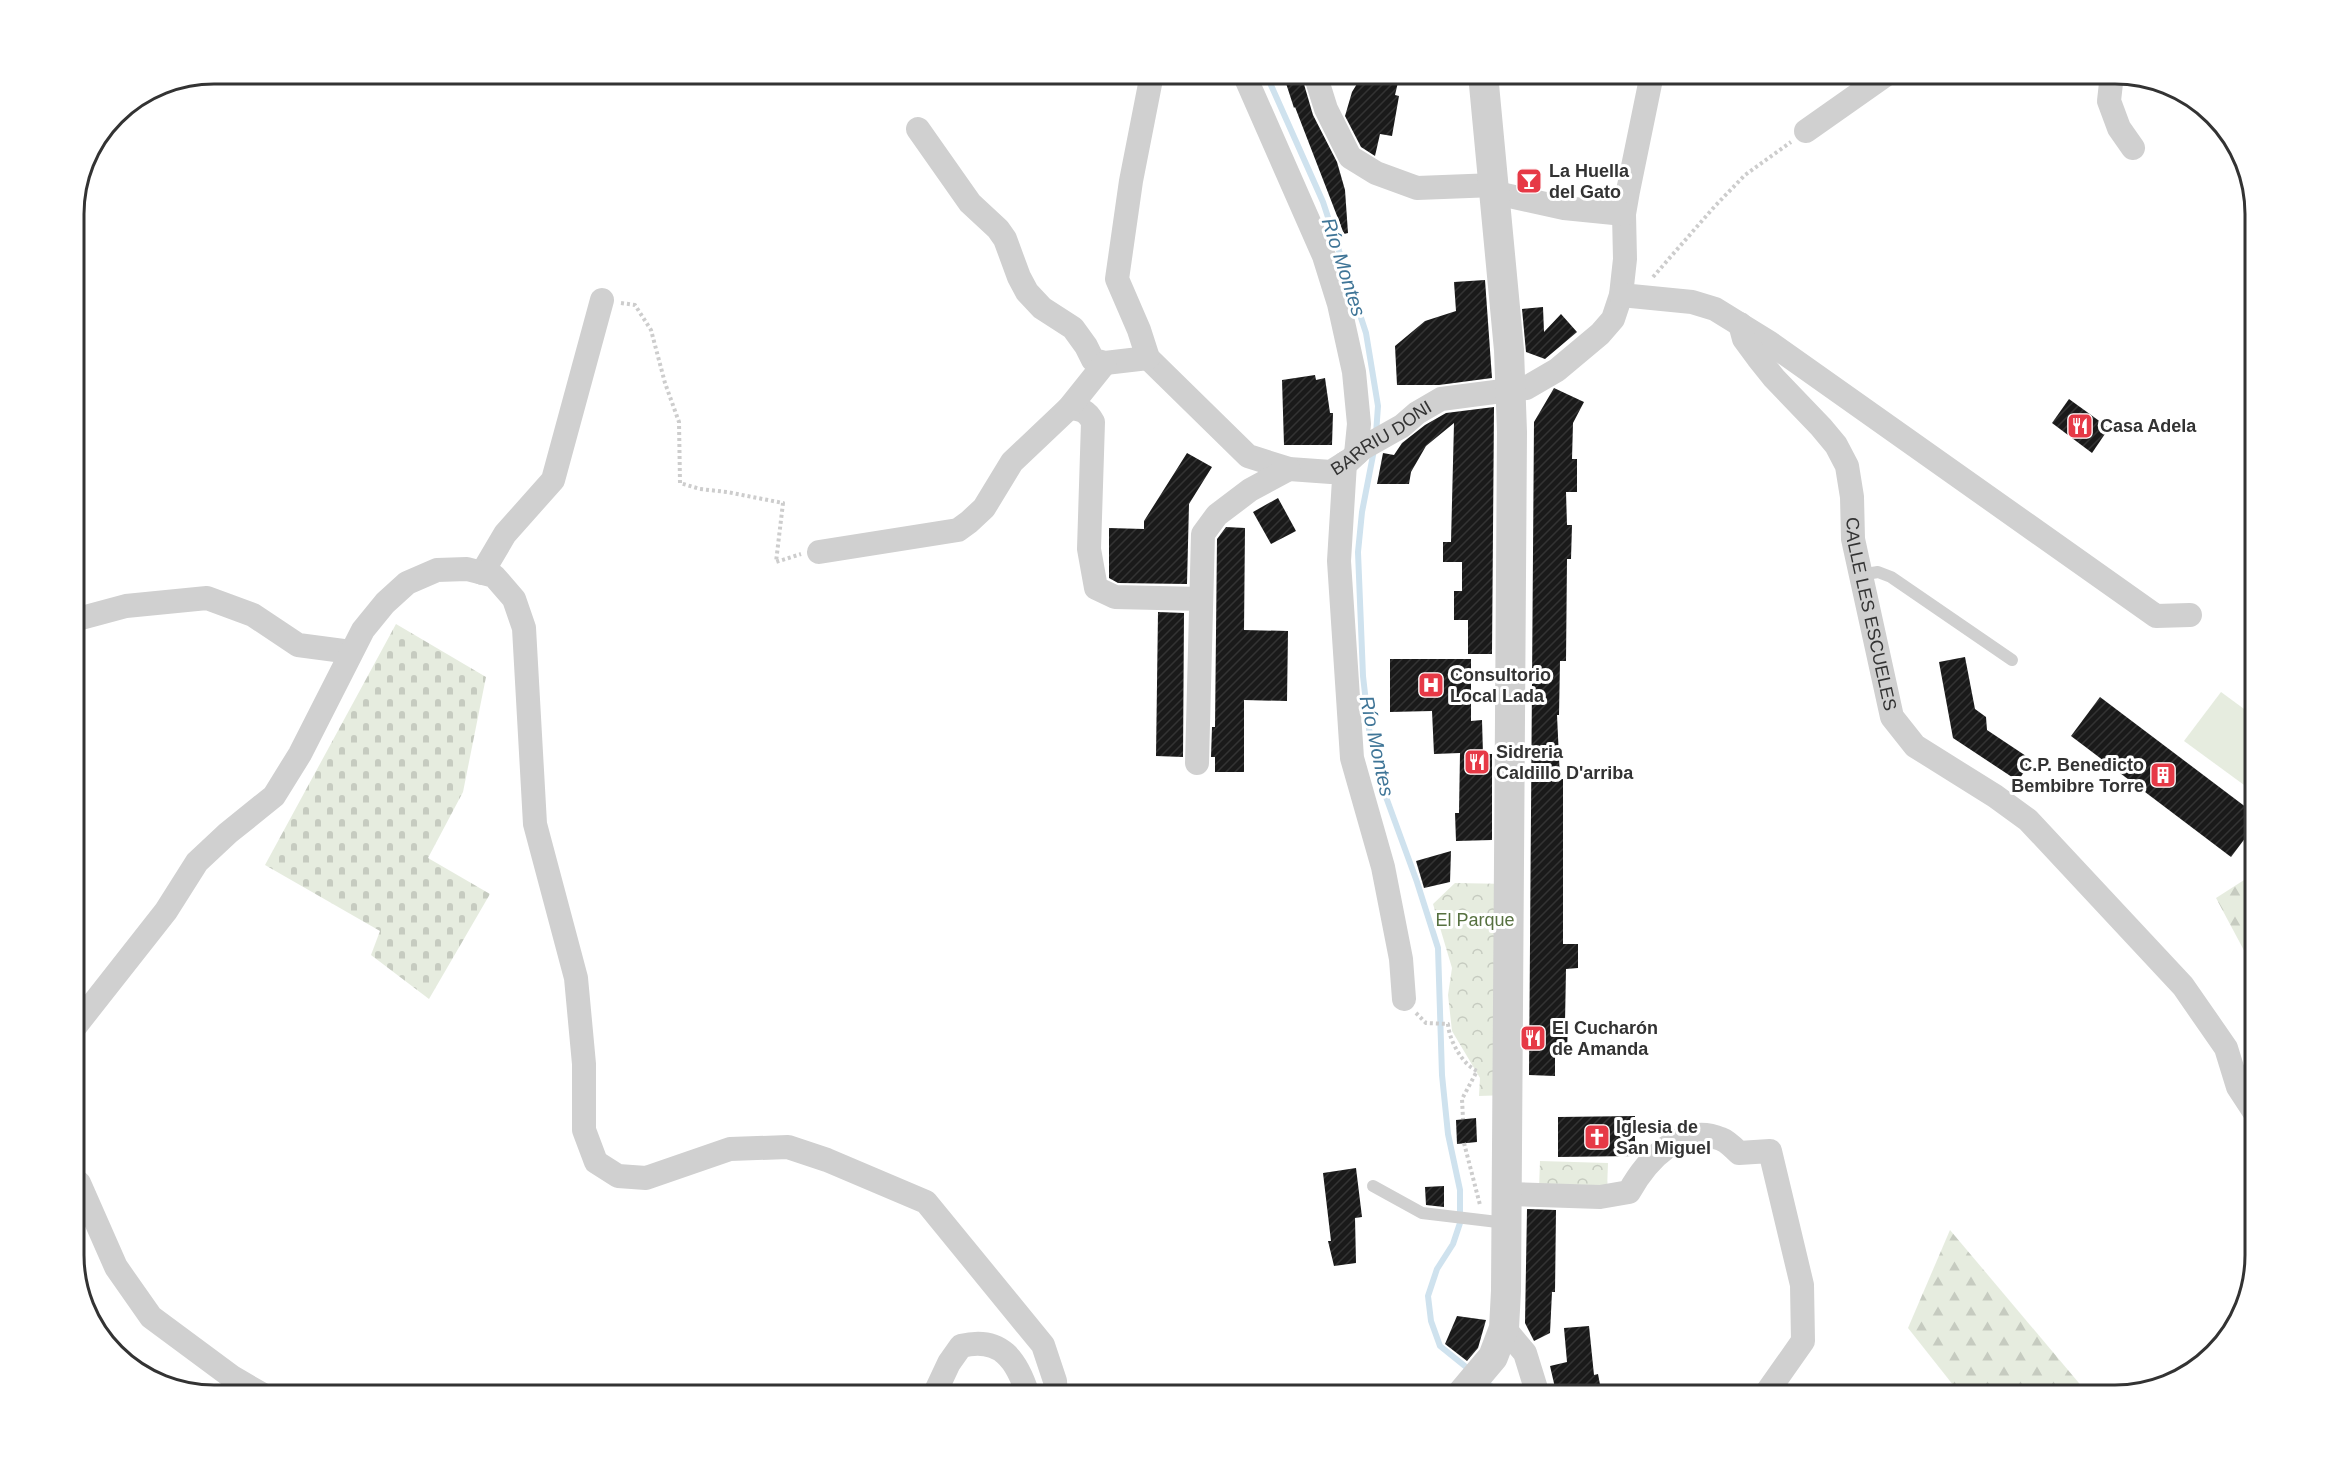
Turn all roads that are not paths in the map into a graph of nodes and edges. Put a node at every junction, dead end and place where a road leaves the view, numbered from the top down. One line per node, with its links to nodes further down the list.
1 (1150, 84): 16 (street, BARRIU DONI)
2 (1248, 84): 20 (street)
3 (1318, 84): 11 (street)
4 (1484, 84): 11 (street)
5 (1650, 84): 12 (street, BARRIU DONI)
6 (1873, 84): 9 (street)
7 (2111, 84): 10 (street)
8 (918, 129): 17 (street)
9 (1806, 131)
10 (2133, 148)
11 (1495, 189): 12 (street); 18 (street)
12 (1624, 214): 13 (street, BARRIU DONI)
13 (1621, 295): 15 (street); 18 (street, BARRIU DONI)
14 (602, 300): 23 (street)
15 (1740, 324): 24 (street, CALLE LES ESCUELES); 26 (street)
16 (1148, 358): 17 (street); 21 (street, BARRIU DONI)
17 (1105, 363): 19 (street)
18 (1510, 389): 20 (street, BARRIU DONI); 36 (street)
19 (1070, 408): 22 (street); 25 (street)
20 (1355, 455): 21 (street, BARRIU DONI); 31 (street)
21 (1289, 469): 25 (street)
22 (819, 552)
23 (482, 573): 28 (street); 41 (street)
24 (1860, 575): 29 (lane); 33 (street, CALLE LES ESCUELES)
25 (1201, 599): 30 (street)
26 (2190, 615)
27 (84, 617): 28 (street)
28 (351, 652): 32 (street)
29 (2012, 660)
30 (1197, 763)
31 (1404, 999)
32 (84, 1015)
33 (2245, 1098)
34 (1373, 1186): 36 (lane)
35 (84, 1192): 38 (street)
36 (1492, 1214): 37 (street); 44 (street)
37 (1504, 1328): 42 (street); 43 (street)
38 (245, 1385)
39 (939, 1385): 40 (street)
40 (1024, 1385)
41 (1055, 1385)
42 (1469, 1385)
43 (1535, 1385)
44 (1772, 1385)

